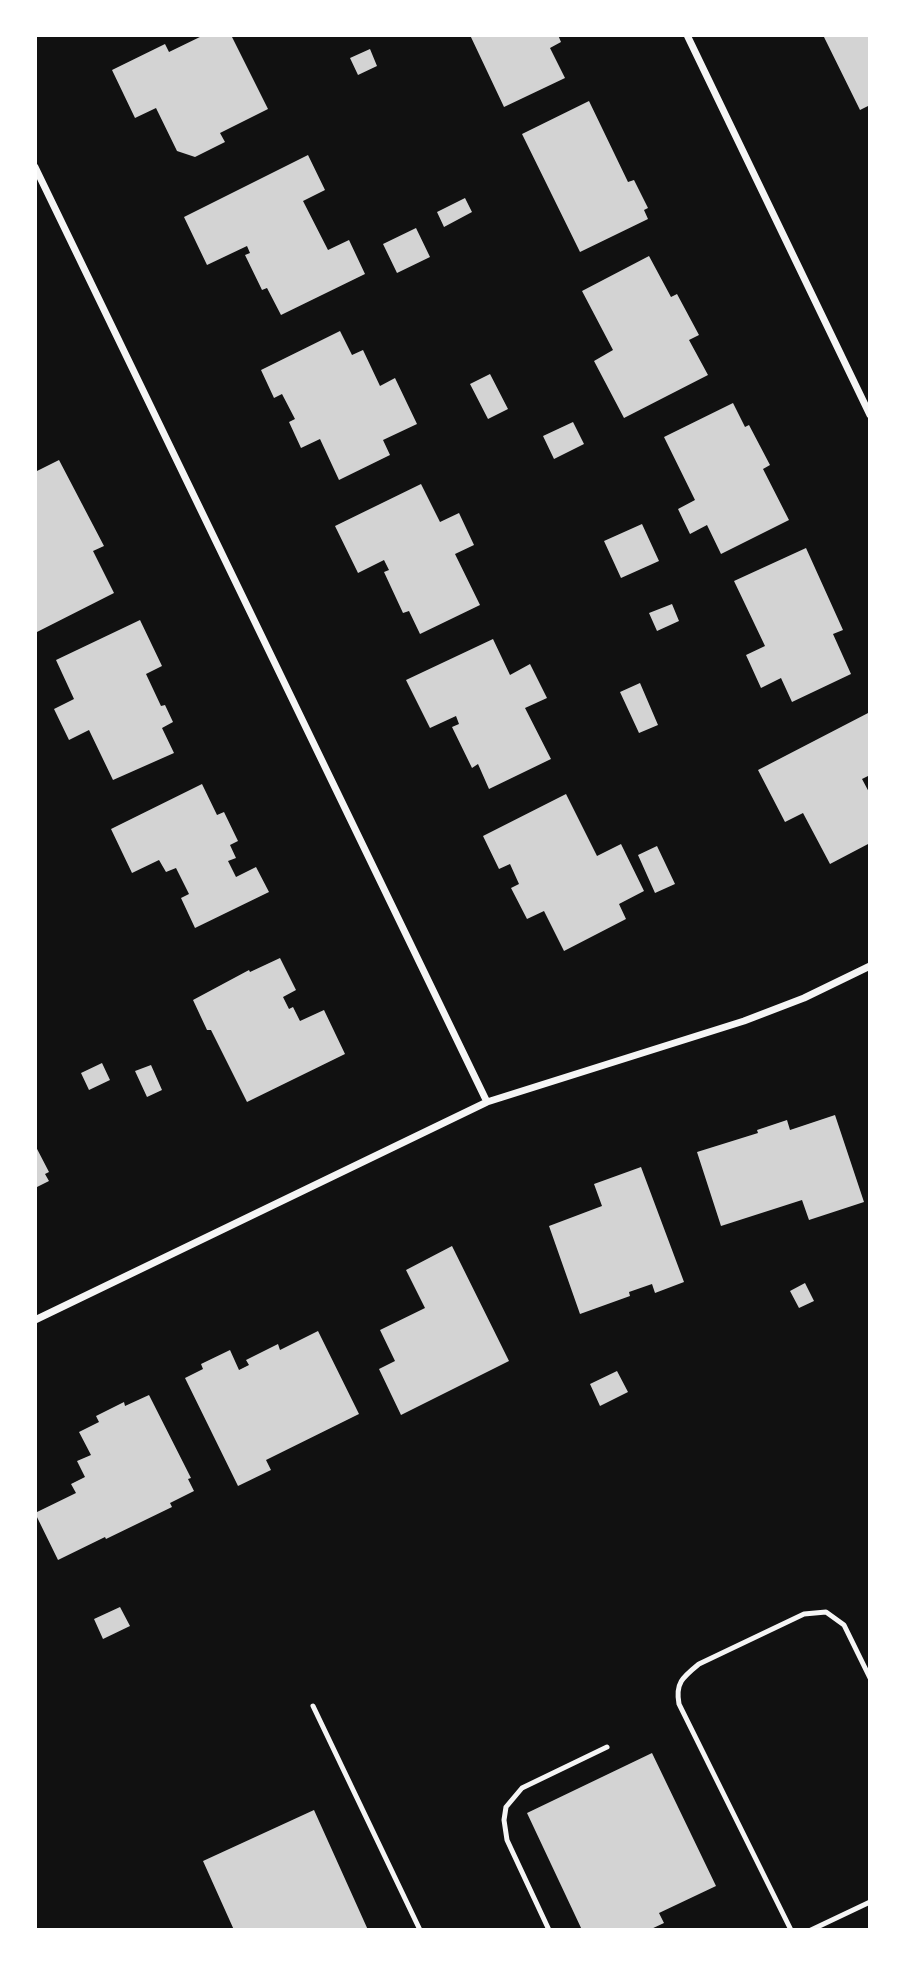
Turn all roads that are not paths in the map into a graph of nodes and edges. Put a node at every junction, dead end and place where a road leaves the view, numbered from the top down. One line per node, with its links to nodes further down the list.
1 (687, 35): 3 (street)
2 (35, 167): 5 (street)
3 (870, 415)
4 (870, 966): 5 (street)
5 (487, 1102): 6 (street)
6 (35, 1320)
7 (870, 1678): 13 (lane)
8 (313, 1706): 11 (lane)
9 (607, 1747): 12 (lane)
10 (870, 1902): 14 (lane)
11 (420, 1930)
12 (549, 1930)
13 (791, 1930)
14 (811, 1930)

